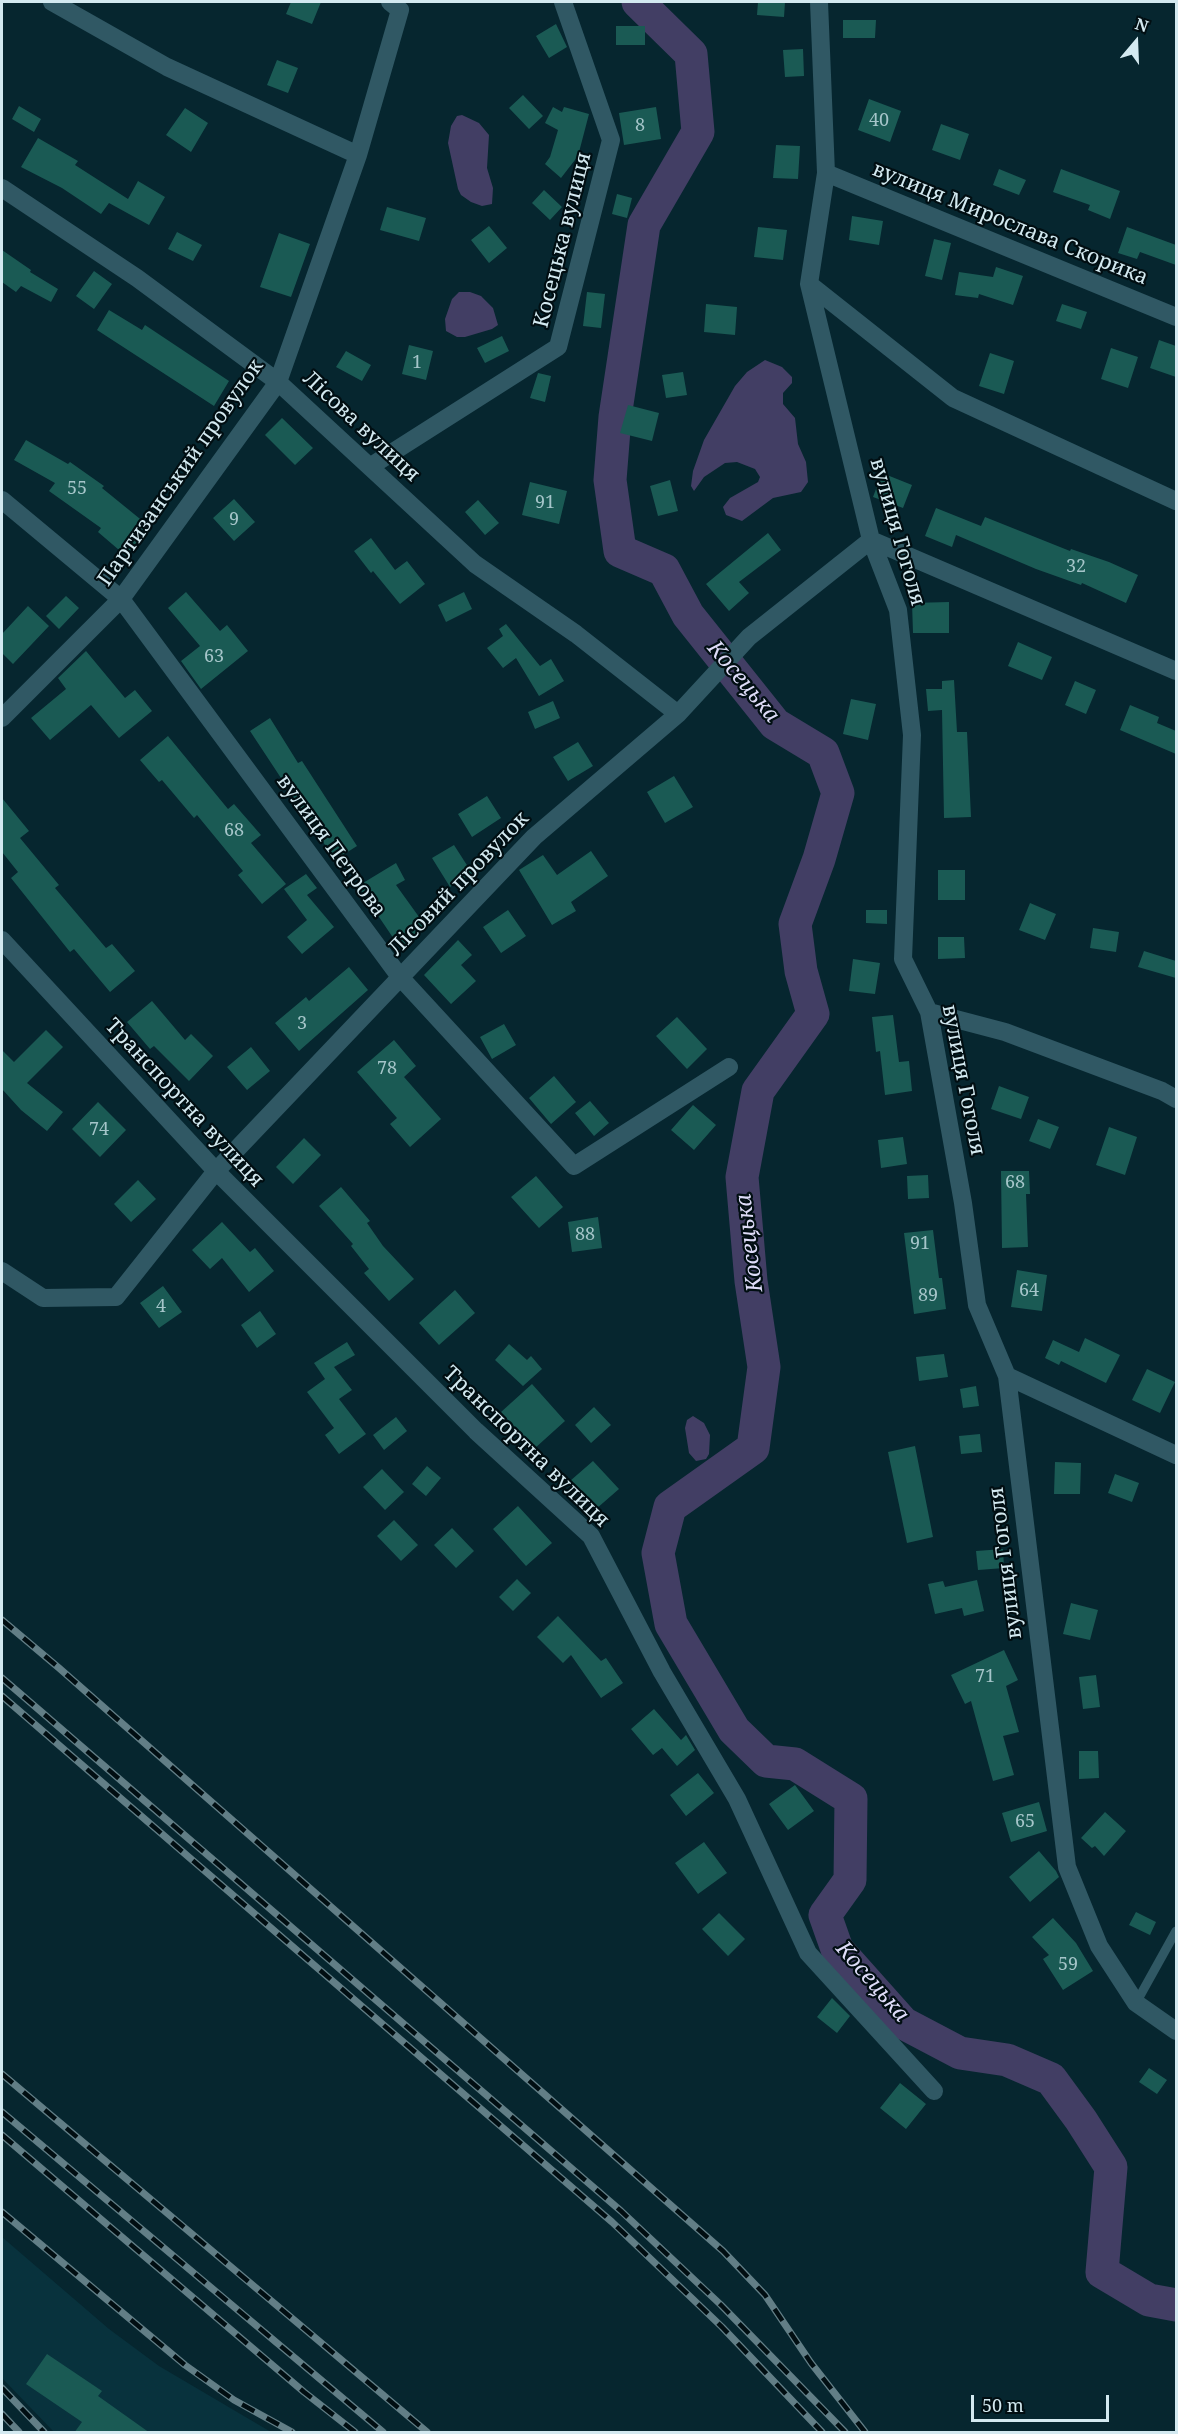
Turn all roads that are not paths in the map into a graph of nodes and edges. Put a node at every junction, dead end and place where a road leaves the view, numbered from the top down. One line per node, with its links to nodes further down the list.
1 (52, 2): 5 (street)
2 (563, 2): 11 (street, Косецька вулиця)
3 (819, 2): 6 (street, вулиця Гоголя)
4 (395, 6): 5 (street, Партизанський провулок)
5 (358, 155): 10 (street, Партизанський провулок)
6 (826, 173): 8 (street, вулиця Гоголя); 9 (street, вулиця Мирослава Скорика)
7 (2, 188): 10 (street, Лісова вулиця)
8 (809, 284): 13 (street); 14 (street, вулиця Гоголя)
9 (1176, 317)
10 (278, 382): 11 (street, Лісова вулиця); 15 (street, Партизанський провулок)
11 (371, 466): 17 (street, Лісова вулиця)
12 (2, 500): 15 (street, вулиця Петрова)
13 (1176, 501)
14 (871, 540): 16 (street); 17 (street, Лісовий провулок); 21 (street, вулиця Гоголя)
15 (121, 599): 18 (street, Партизанський провулок); 20 (street, вулиця Петрова)
16 (1176, 671)
17 (678, 714): 20 (street, Лісовий провулок)
18 (2, 718)
19 (2, 940): 24 (street, Транспортна вулиця)
20 (400, 977): 22 (street, вулиця Петрова); 24 (street, Лісовий провулок)
21 (929, 1012): 23 (street); 26 (street, вулиця Гоголя)
22 (729, 1068)
23 (1176, 1099)
24 (216, 1172): 25 (street, Лісовий провулок); 31 (street, Транспортна вулиця)
25 (2, 1271)
26 (1007, 1376): 27 (street); 29 (street, вулиця Гоголя)
27 (1176, 1455)
28 (1176, 1931): 29 (lane)
29 (1136, 2003): 30 (street, вулиця Гоголя)
30 (1176, 2031)
31 (934, 2091)

